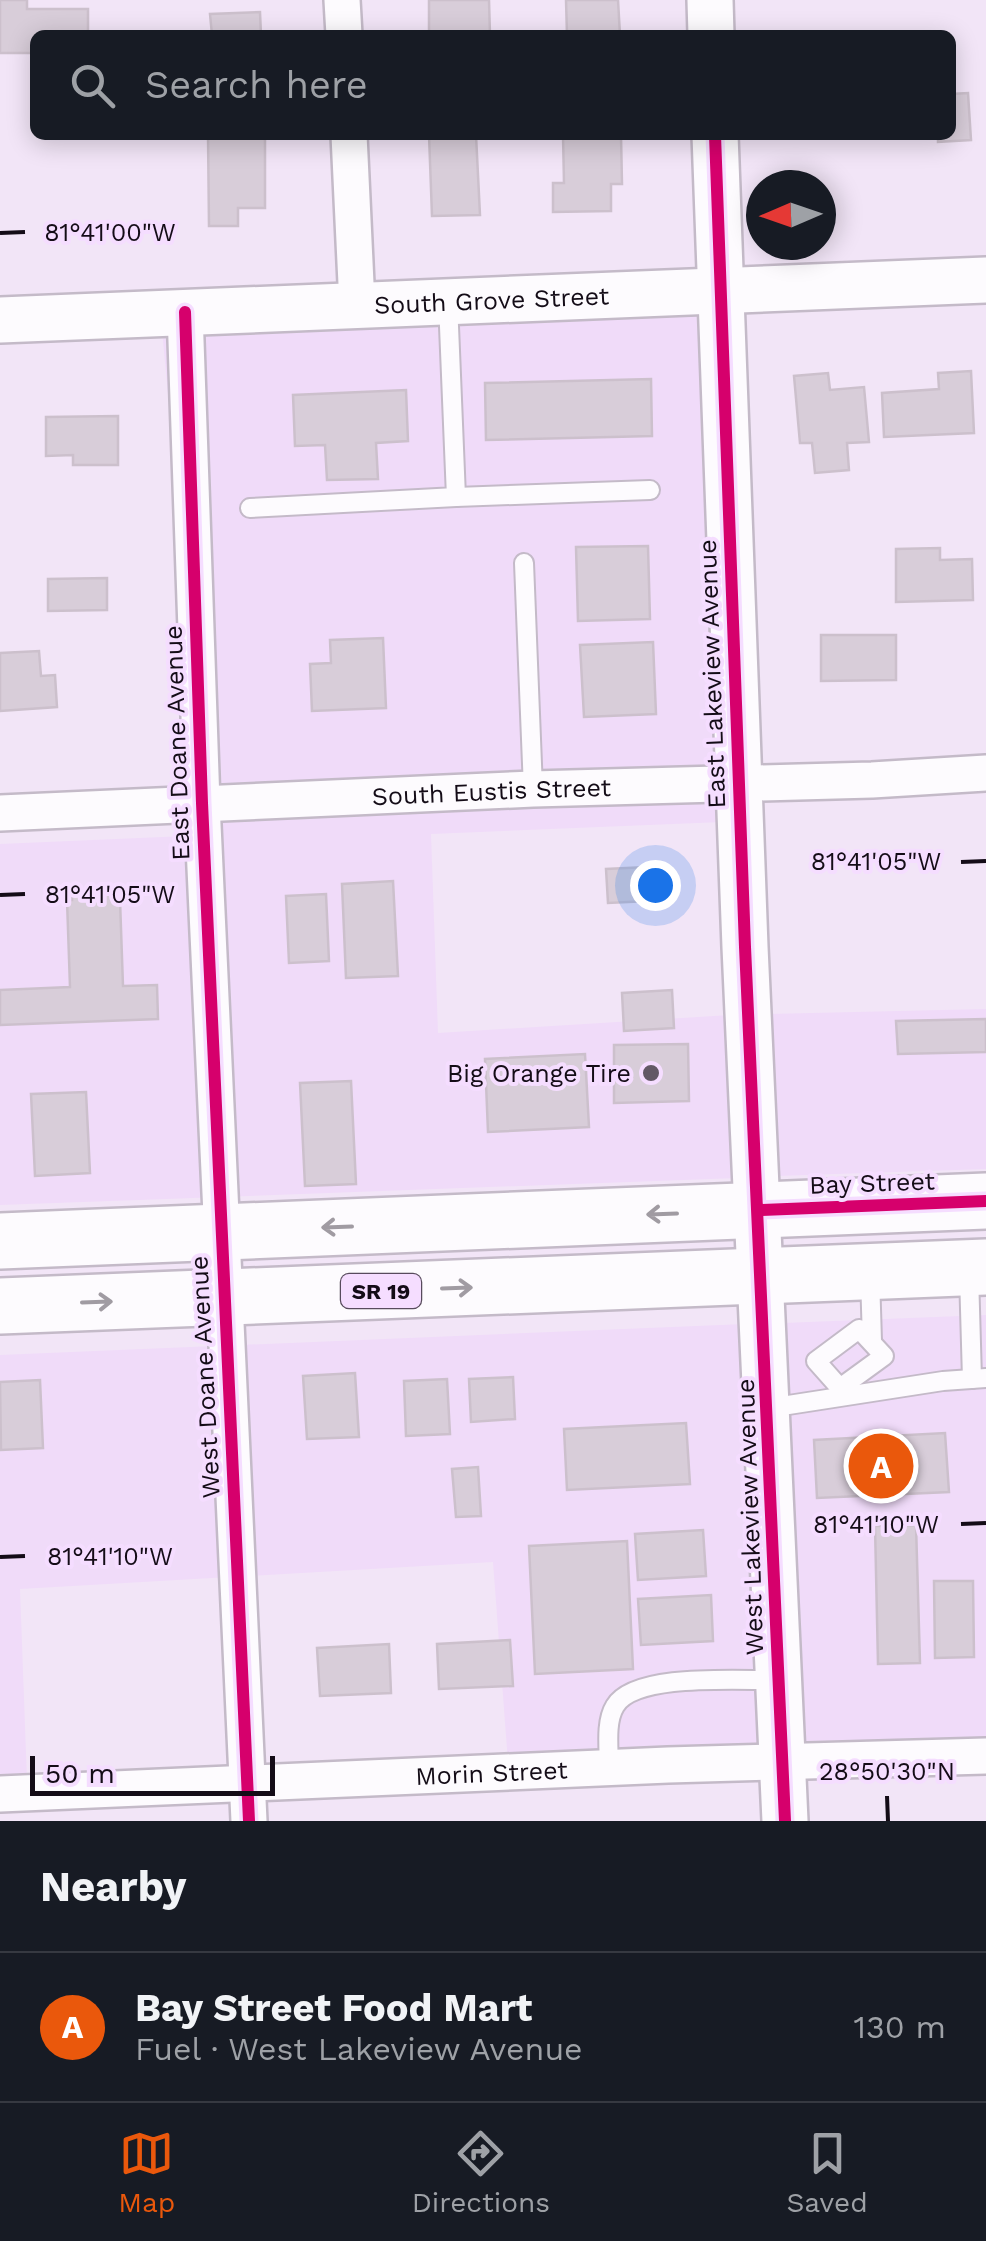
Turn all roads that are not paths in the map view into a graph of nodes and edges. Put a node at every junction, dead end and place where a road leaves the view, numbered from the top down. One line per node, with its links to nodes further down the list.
1 (342, 0): 3 (street)
2 (710, 0): 4 (street)
3 (344, 30)
4 (711, 30)
5 (349, 140): 10 (street)
6 (714, 140): 8 (street, East Lakeview Avenue)
7 (986, 280): 8 (street, South Grove Street)
8 (720, 290): 9 (street, South Grove Street); 18 (street, East Lakeview Avenue)
9 (448, 301): 10 (street, South Grove Street); 14 (lane)
10 (357, 305): 11 (street, South Grove Street)
11 (184, 312): 12 (street, South Grove Street); 20 (street, East Doane Avenue)
12 (0, 320)
13 (650, 490): 14 (lane)
14 (456, 497): 15 (lane)
15 (250, 508)
16 (524, 563): 19 (lane)
17 (986, 773): 18 (street, South Eustis Street)
18 (739, 785): 19 (street, South Eustis Street); 23 (street, East Lakeview Avenue)
19 (533, 789): 20 (street, South Eustis Street)
20 (202, 803): 21 (street, South Eustis Street); 24 (street, East Doane Avenue)
21 (0, 813)
22 (986, 1201): 23 (main road, Bay Street)
23 (759, 1210): 24 (main road, Bay Street, one-way to 24); 28 (street, West Lakeview Avenue)
24 (221, 1231): 25 (main road, Bay Street); 29 (street, West Doane Avenue)
25 (0, 1241)
26 (977, 1267): 27 (main road, SR 19); 33 (lane)
27 (870, 1271): 28 (main road, SR 19); 31 (lane)
28 (762, 1275): 29 (main road, SR 19, one-way to 28); 34 (street, West Lakeview Avenue)
29 (224, 1298): 30 (main road, SR 19, one-way to 29); 39 (street, West Doane Avenue)
30 (0, 1306)
31 (872, 1341): 32 (lane); 32 (lane)
32 (826, 1372): 34 (lane)
33 (979, 1379): 34 (lane)
34 (789, 1405): 35 (street, West Lakeview Avenue)
35 (779, 1680): 37 (street, West Lakeview Avenue); 38 (lane)
36 (986, 1756): 37 (street, Morin Street)
37 (782, 1762): 38 (street, Morin Street); 42 (street, West Lakeview Avenue)
38 (609, 1767): 39 (street, Morin Street)
39 (248, 1785): 40 (street, Morin Street); 41 (street, West Doane Avenue)
40 (0, 1794)
41 (249, 1821)
42 (786, 1821)

